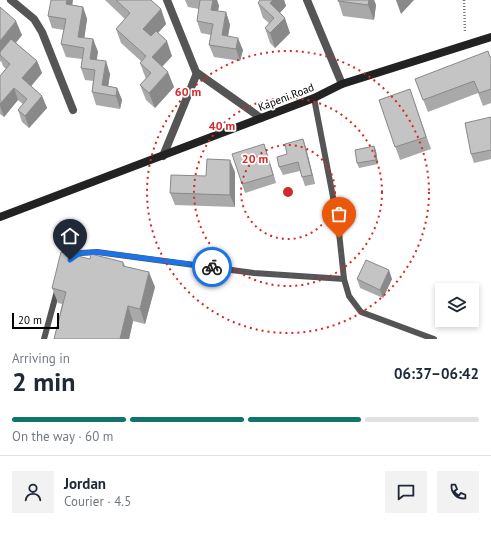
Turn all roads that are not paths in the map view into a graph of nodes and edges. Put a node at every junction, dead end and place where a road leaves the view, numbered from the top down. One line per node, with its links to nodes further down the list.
1 (11, 0): 8 (street)
2 (167, 0): 5 (street)
3 (307, 0): 6 (street)
4 (491, 37): 6 (main road, Kapeni Road)
5 (197, 73): 9 (street); 10 (street)
6 (342, 84): 7 (main road, Kapeni Road)
7 (314, 98): 9 (main road, Kapeni Road); 13 (lane)
8 (73, 110)
9 (261, 118): 10 (main road, Kapeni Road)
10 (163, 156): 11 (main road, Kapeni Road)
11 (0, 217)
12 (66, 266): 13 (lane)
13 (344, 279): 16 (lane)
14 (58, 287): 15 (lane)
15 (44, 339)
16 (434, 339)

